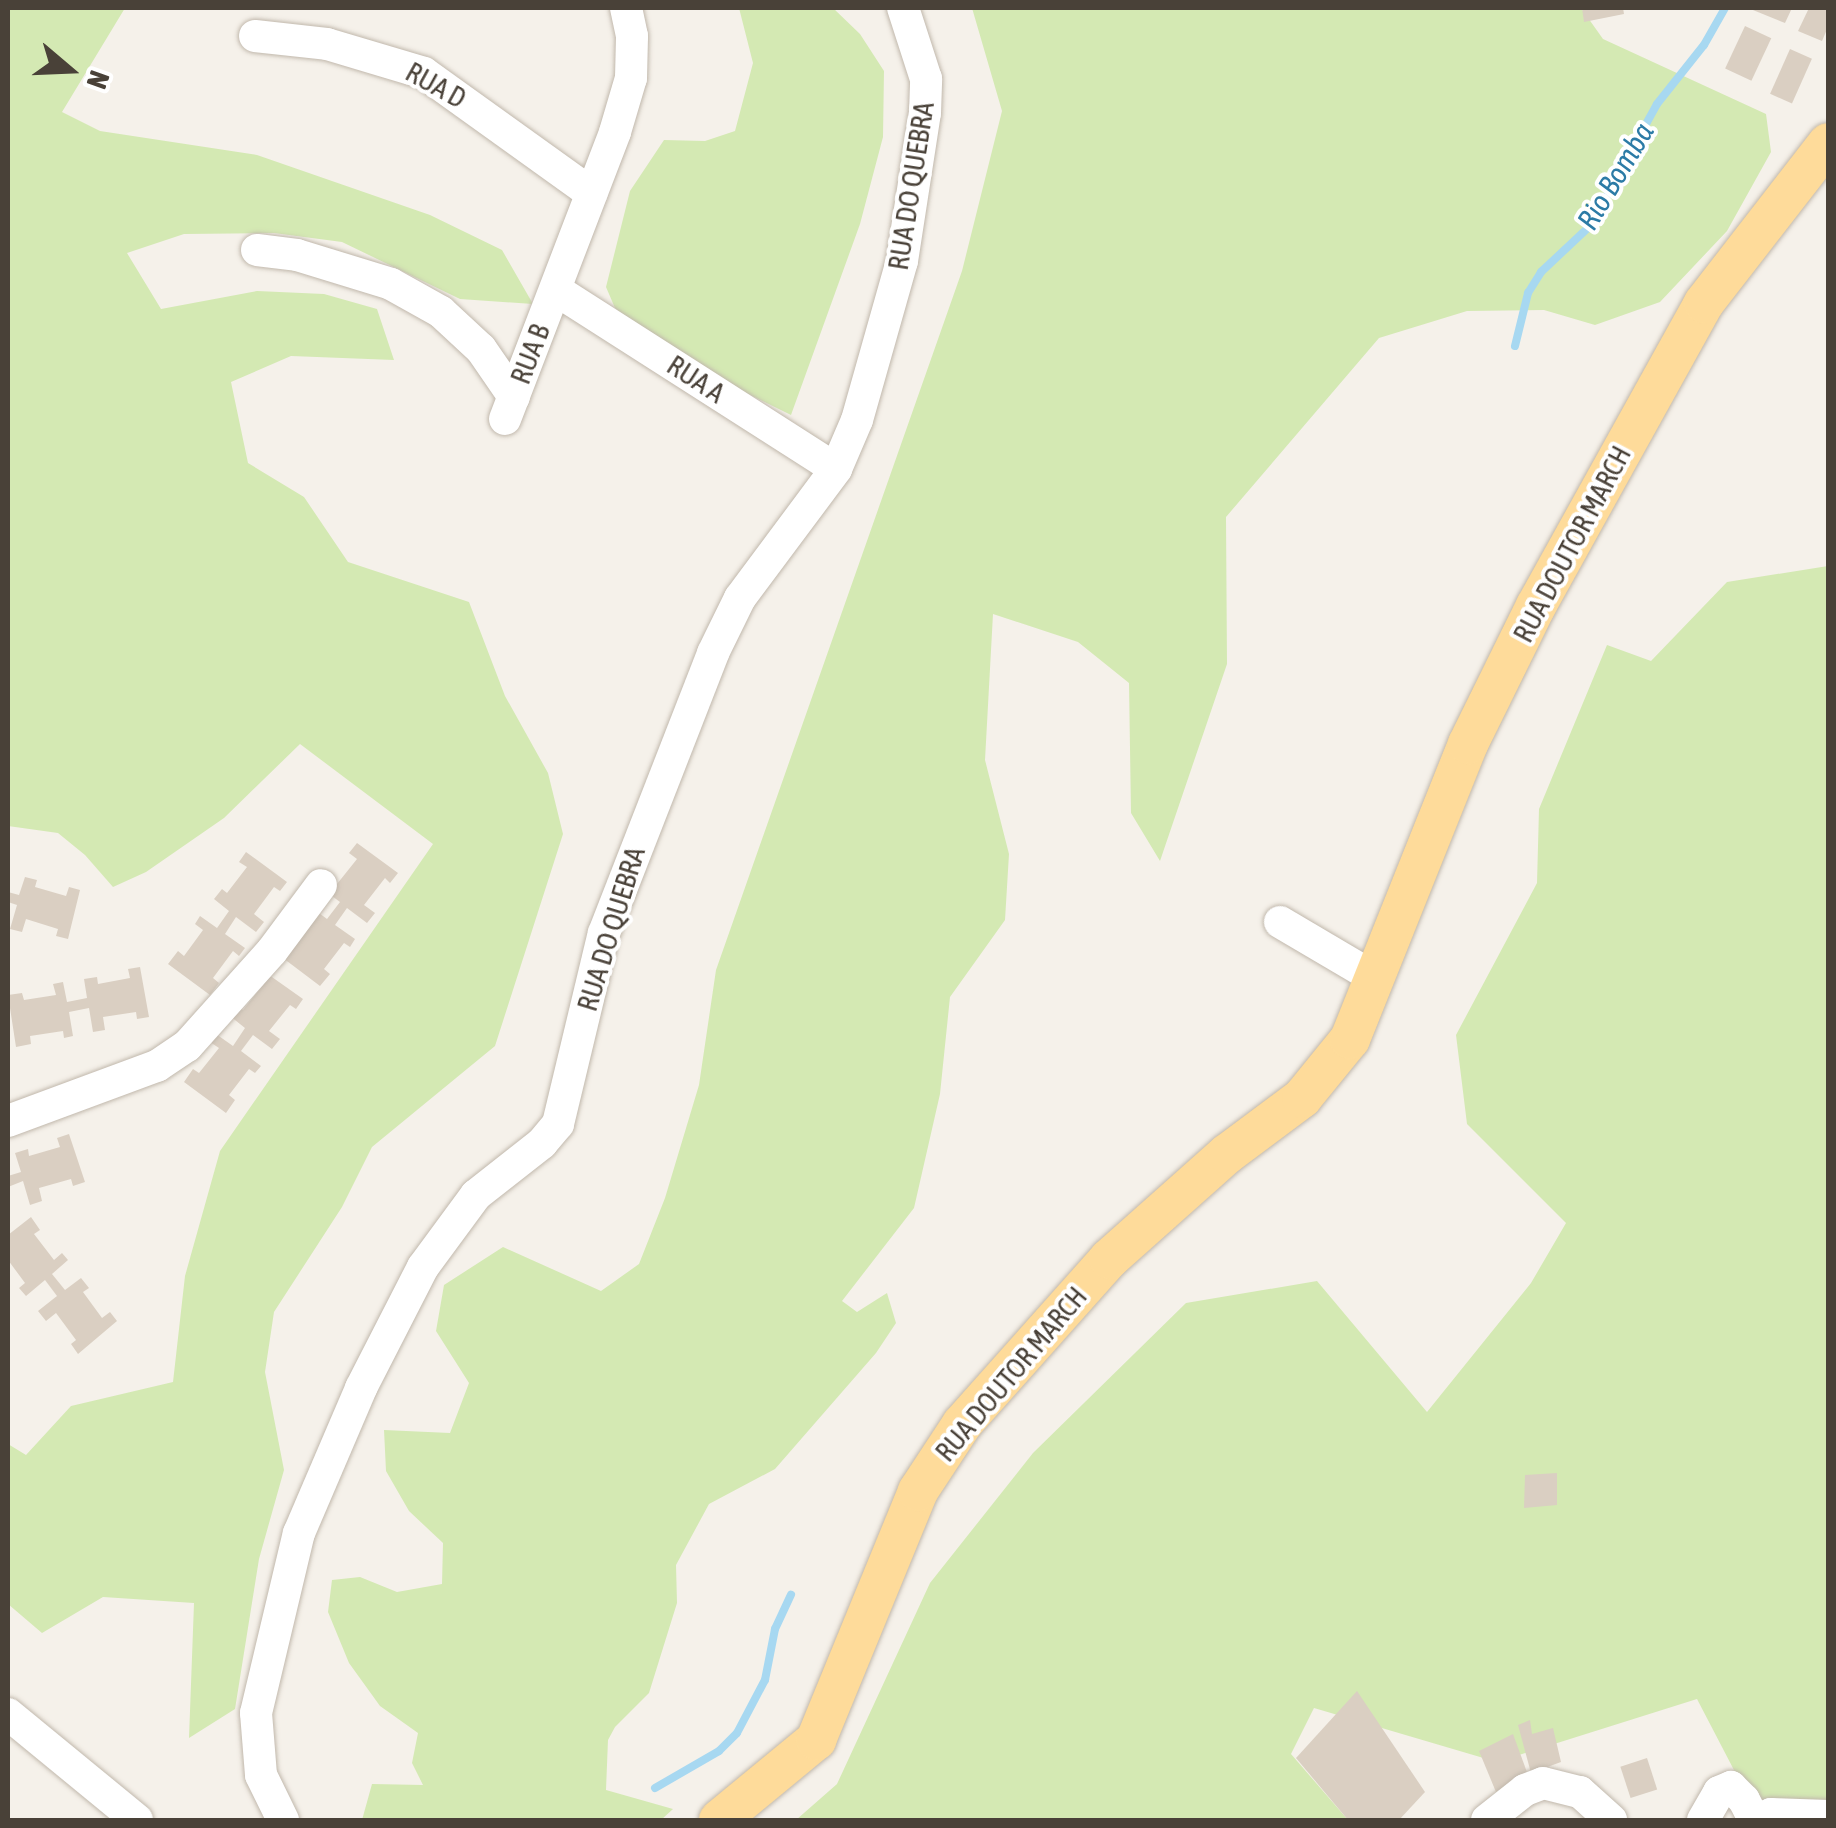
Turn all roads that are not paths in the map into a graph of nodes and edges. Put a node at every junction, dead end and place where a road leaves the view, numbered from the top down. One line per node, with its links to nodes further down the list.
1 (626, 8): 5 (street, RUA B)
2 (903, 8): 8 (street, RUA DO QUEBRA)
3 (255, 36): 5 (street, RUA D)
4 (1828, 143): 11 (main road, RUA DOUTOR MARCH)
5 (591, 193): 7 (street, RUA B)
6 (257, 250): 7 (street, RUA B)
7 (556, 290): 8 (street, RUA A)
8 (836, 468): 16 (street, RUA DO QUEBRA)
9 (321, 885): 12 (street)
10 (1280, 922): 11 (street)
11 (1376, 978): 17 (main road, RUA DOUTOR MARCH)
12 (8, 1122)
13 (8, 1714): 15 (street)
14 (1828, 1816): 21 (street)
15 (137, 1820)
16 (284, 1820)
17 (719, 1820)
18 (1487, 1820): 19 (street)
19 (1611, 1820)
20 (1703, 1820): 21 (street)
21 (1756, 1820)

